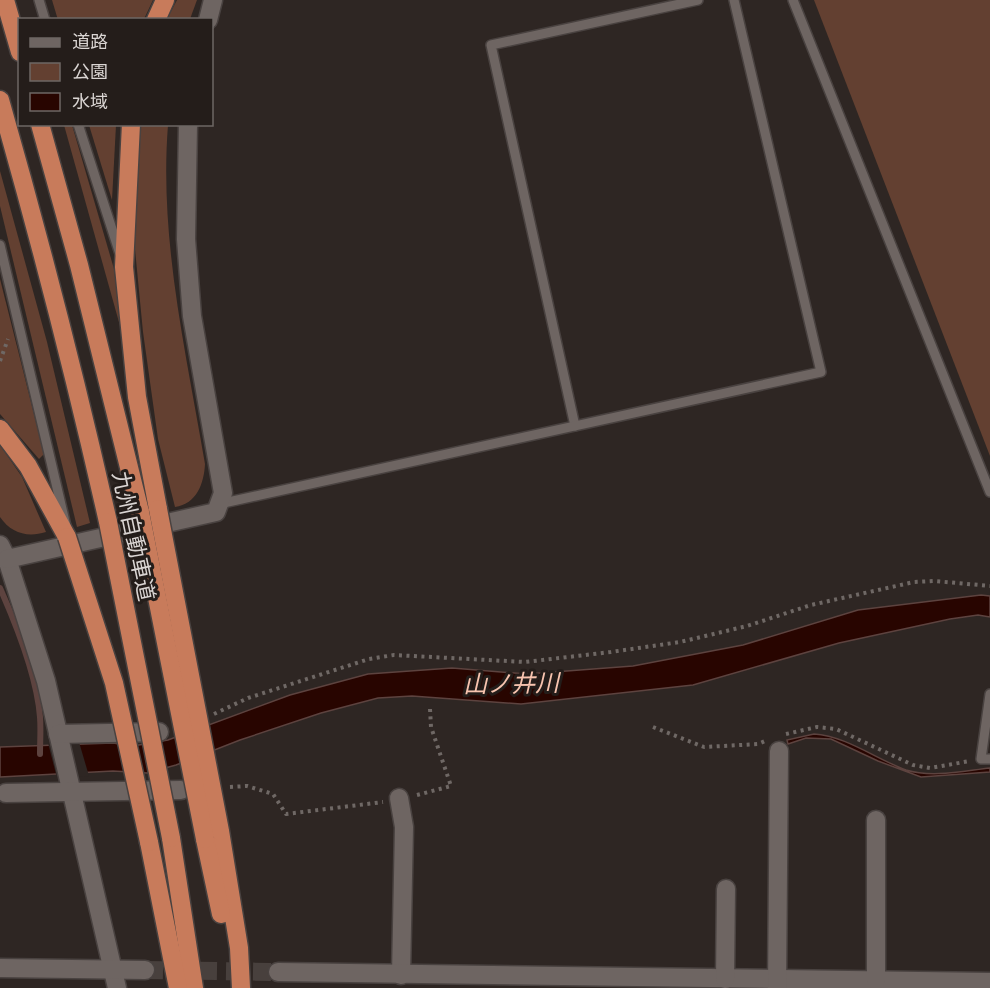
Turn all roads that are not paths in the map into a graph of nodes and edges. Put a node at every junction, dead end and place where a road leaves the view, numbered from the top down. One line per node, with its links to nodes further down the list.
1 (5, 0): 11 (highway)
2 (39, 0): 8 (lane)
3 (165, 0): 9 (highway)
4 (213, 0): 10 (street)
5 (698, 0): 19 (lane)
6 (734, 0): 19 (lane)
7 (793, 0): 21 (lane)
8 (44, 18)
9 (157, 18)
10 (208, 18)
11 (18, 45)
12 (0, 100): 51 (highway, 九州自動車道, bridge)
13 (41, 126): 23 (highway, 九州自動車道)
14 (79, 126): 18 (lane)
15 (131, 126): 18 (highway)
16 (189, 126): 22 (street)
17 (0, 244): 24 (lane)
18 (124, 267): 23 (highway)
19 (576, 426): 22 (lane)
20 (0, 429): 24 (highway)
21 (990, 492)
22 (219, 504): 25 (street)
23 (149, 510): 52 (highway, 九州自動車道, bridge)
24 (67, 537): 50 (highway, bridge)
25 (4, 552): 28 (street)
26 (990, 694): 30 (lane)
27 (159, 732): 28 (street)
28 (59, 738): 31 (street)
29 (776, 745): 47 (street)
30 (985, 759)
31 (71, 787): 32 (street); 33 (street); 38 (street)
32 (181, 790)
33 (6, 793)
34 (399, 798): 42 (street)
35 (876, 819): 46 (street)
36 (726, 889): 41 (street)
37 (0, 968): 38 (street)
38 (113, 969): 39 (street); 49 (street)
39 (145, 970)
40 (278, 972): 42 (street)
41 (725, 979): 45 (street); 47 (street)
42 (401, 981): 43 (street)
43 (456, 982): 45 (street)
44 (990, 982): 46 (street)
45 (608, 983)
46 (887, 983): 48 (street)
47 (777, 984): 48 (street)
48 (836, 984)
49 (117, 988)
50 (178, 988)
51 (194, 988)
52 (239, 988)

